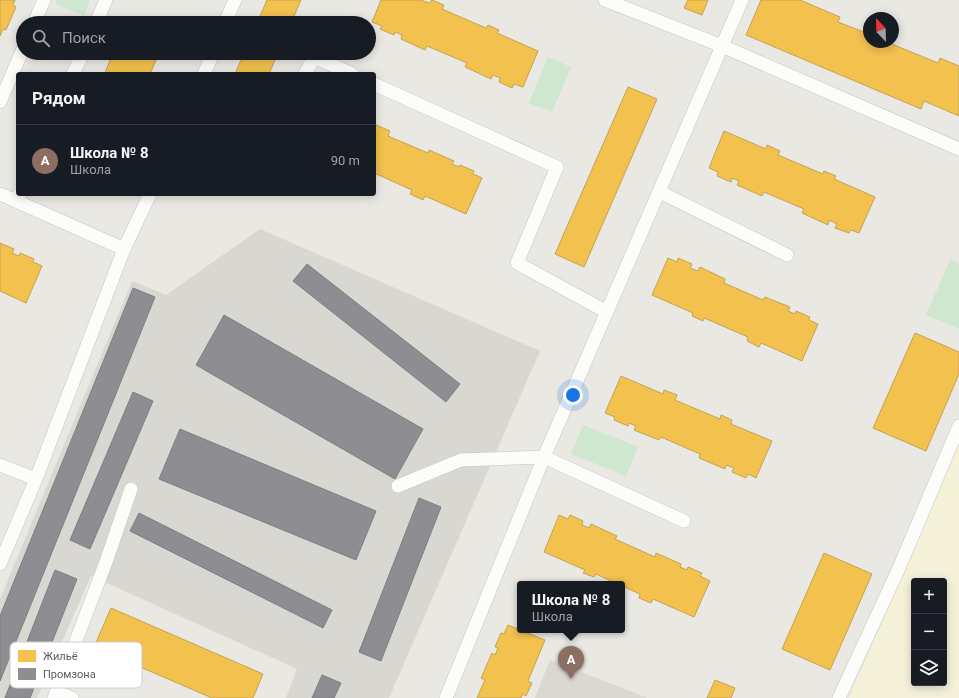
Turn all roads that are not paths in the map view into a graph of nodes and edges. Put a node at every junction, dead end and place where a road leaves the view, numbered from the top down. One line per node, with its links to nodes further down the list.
1 (44, 0): 6 (lane)
2 (106, 0): 7 (lane)
3 (235, 0): 8 (lane)
4 (605, 0): 9 (lane)
5 (742, 0): 9 (lane)
6 (37, 16)
7 (99, 16)
8 (228, 16)
9 (722, 46): 21 (lane); 22 (lane)
10 (18, 60): 20 (lane)
11 (79, 60): 15 (lane)
12 (209, 60): 16 (lane)
13 (312, 60): 17 (lane)
14 (321, 60): 18 (lane)
15 (74, 72)
16 (205, 72)
17 (306, 72)
18 (348, 72)
19 (376, 85): 28 (lane)
20 (0, 102)
21 (959, 149)
22 (660, 192): 27 (lane); 28 (lane)
23 (0, 194): 25 (lane)
24 (149, 196): 26 (lane)
25 (18, 197): 26 (lane)
26 (124, 249): 32 (lane)
27 (787, 255)
28 (607, 312): 30 (lane)
29 (959, 426): 41 (lane)
30 (544, 457): 33 (lane); 35 (lane); 40 (lane)
31 (0, 465): 32 (lane)
32 (36, 479): 36 (lane)
33 (398, 486)
34 (131, 489): 37 (lane)
35 (684, 521)
36 (0, 564)
37 (76, 642)
38 (56, 695): 39 (lane)
39 (72, 698)
40 (446, 698)
41 (839, 698)

